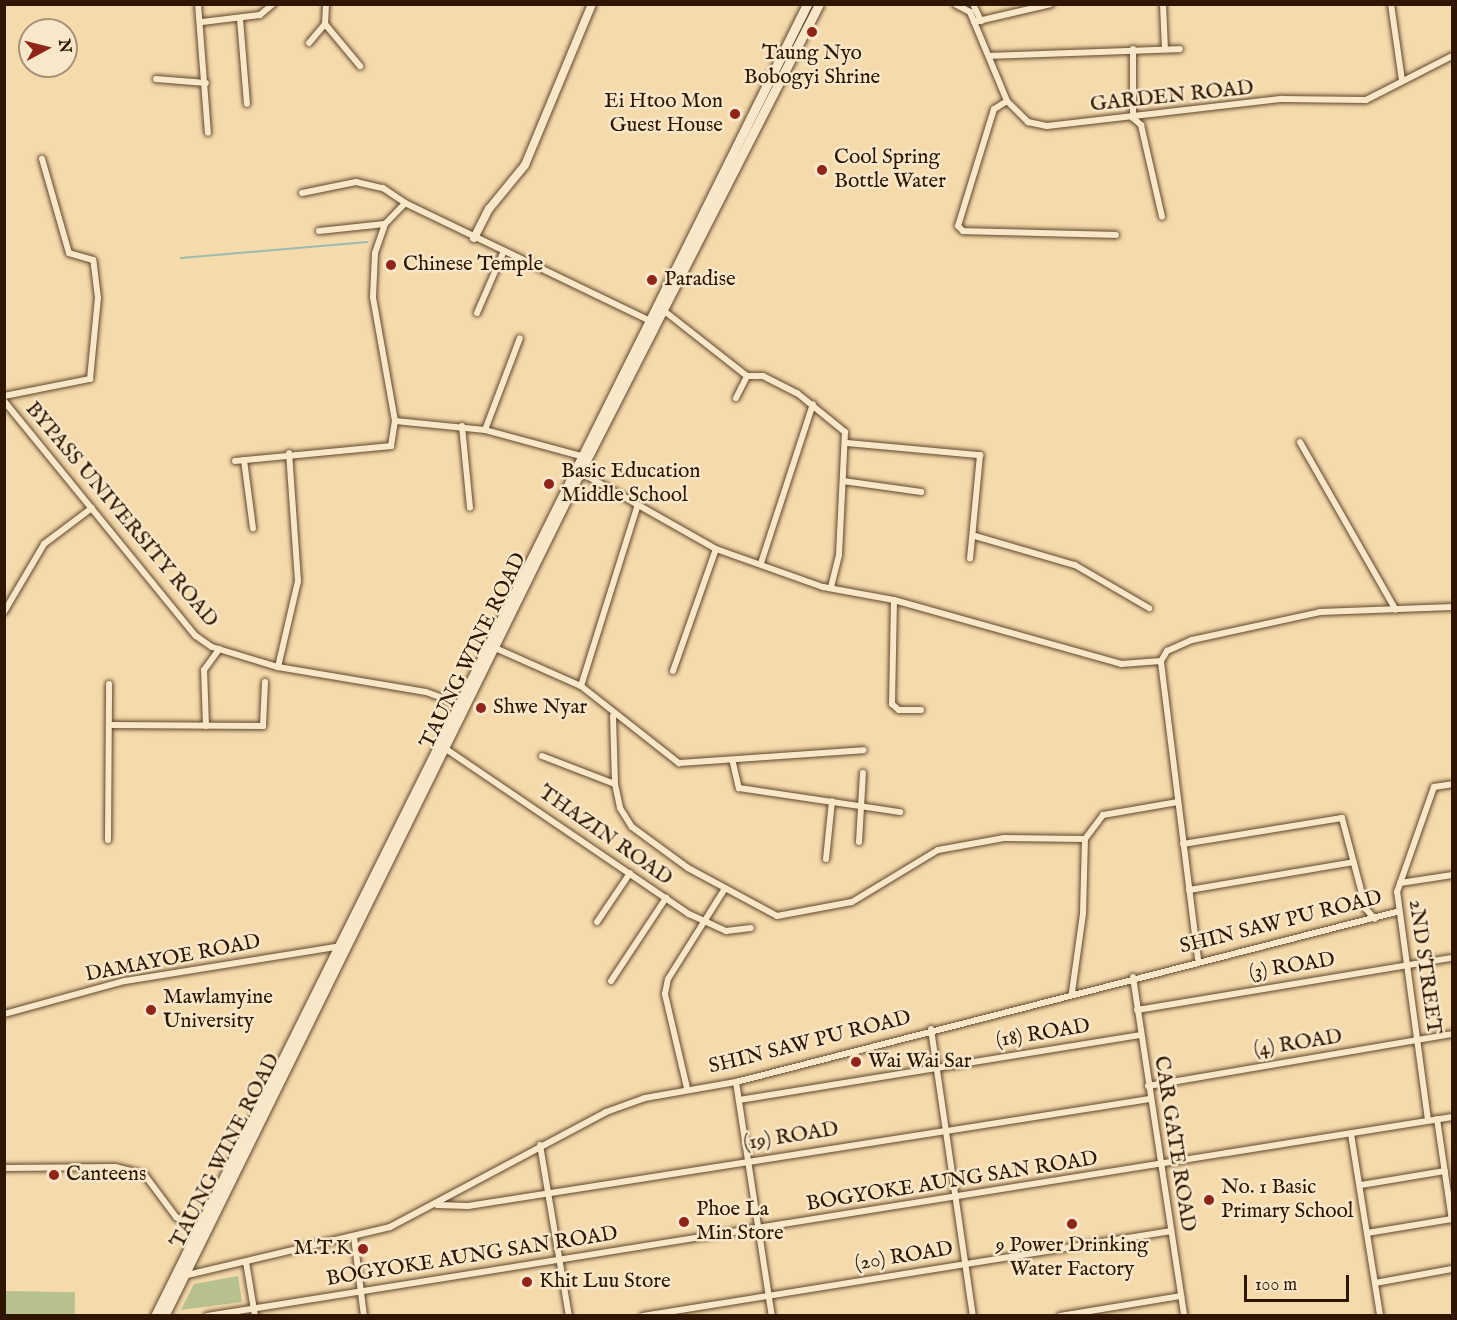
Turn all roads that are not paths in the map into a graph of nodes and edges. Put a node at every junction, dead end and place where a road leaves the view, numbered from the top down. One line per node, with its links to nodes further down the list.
1 (198, 4): 14 (street)
2 (273, 4): 12 (street)
3 (326, 4): 15 (street)
4 (592, 4): 37 (street)
5 (807, 4): 41 (main road, TAUNG WINE ROAD)
6 (819, 4): 39 (main road, TAUNG WINE ROAD)
7 (955, 4): 13 (street, GARDEN ROAD)
8 (973, 4): 13 (street)
9 (1051, 4): 13 (street)
10 (1163, 4): 18 (street)
11 (1391, 4): 24 (street)
12 (240, 19): 14 (street); 27 (street)
13 (978, 21): 21 (street, GARDEN ROAD)
14 (202, 22): 25 (street)
15 (325, 24): 16 (street); 22 (street)
16 (309, 43)
17 (1132, 49): 18 (street); 21 (street); 28 (street)
18 (1165, 49): 19 (street)
19 (1180, 49)
20 (1452, 56): 24 (street, GARDEN ROAD)
21 (990, 57): 26 (street, GARDEN ROAD)
22 (360, 66)
23 (156, 79): 25 (street)
24 (1402, 80): 28 (street, GARDEN ROAD)
25 (206, 83): 29 (street)
26 (1006, 101): 28 (street, GARDEN ROAD); 36 (street)
27 (247, 104)
28 (1133, 118): 33 (street)
29 (208, 133)
30 (42, 159): 44 (street)
31 (303, 193): 32 (street)
32 (405, 204): 34 (street); 37 (street)
33 (1162, 217)
34 (385, 224): 35 (street); 48 (street)
35 (319, 231)
36 (1116, 235)
37 (474, 238): 38 (street)
38 (504, 251): 40 (street); 41 (street)
39 (663, 310): 41 (main road, TAUNG WINE ROAD); 43 (street)
40 (477, 313)
41 (651, 322): 54 (main road, TAUNG WINE ROAD); 57 (main road, TAUNG WINE ROAD)
42 (520, 338): 50 (street)
43 (747, 376): 45 (street); 47 (street)
44 (4, 396)
45 (736, 398)
46 (4, 401): 61 (street, BYPASS UNIVERSITY ROAD)
47 (813, 404): 52 (street); 67 (street)
48 (395, 421): 49 (street); 53 (street)
49 (462, 426): 50 (street); 62 (street)
50 (485, 430): 54 (street)
51 (1300, 442): 72 (street)
52 (848, 443): 58 (street); 64 (street)
53 (289, 453): 55 (street); 78 (street)
54 (581, 456): 74 (main road, TAUNG WINE ROAD)
55 (244, 460): 56 (street); 63 (street)
56 (235, 461)
57 (580, 472): 60 (street); 76 (main road, TAUNG WINE ROAD)
58 (843, 481): 59 (street); 68 (street)
59 (921, 492)
60 (637, 507): 65 (street); 82 (street)
61 (92, 508): 73 (street); 75 (street, BYPASS UNIVERSITY ROAD)
62 (470, 508)
63 (253, 528)
64 (975, 536): 66 (street); 71 (street)
65 (716, 549): 67 (street); 79 (street)
66 (970, 559)
67 (761, 563): 68 (street)
68 (831, 588): 69 (street)
69 (894, 600): 77 (street); 84 (street)
70 (1452, 607): 72 (street)
71 (1149, 608)
72 (1396, 610): 77 (street)
73 (4, 612)
74 (487, 644): 76 (street); 83 (main road, TAUNG WINE ROAD)
75 (219, 649): 78 (street, BYPASS UNIVERSITY ROAD); 87 (street)
76 (496, 650): 82 (street); 83 (main road, TAUNG WINE ROAD)
77 (1161, 661): 96 (street)
78 (278, 667): 83 (street, BYPASS UNIVERSITY ROAD)
79 (673, 671)
80 (265, 682): 87 (street)
81 (109, 684): 86 (street)
82 (581, 686): 85 (street)
83 (462, 706): 88 (main road, TAUNG WINE ROAD); 117 (main road, TAUNG WINE ROAD)
84 (921, 710)
85 (613, 716): 91 (street); 93 (street)
86 (110, 725): 87 (street); 100 (street)
87 (206, 726)
88 (447, 748): 105 (street, THAZIN ROAD); 116 (main road, TAUNG WINE ROAD)
89 (864, 750): 91 (street)
90 (542, 756): 93 (street)
91 (733, 763): 95 (street)
92 (863, 773): 97 (street)
93 (615, 784): 108 (street)
94 (1452, 784): 107 (street, 2ND STREET)
95 (832, 801): 97 (street); 103 (street)
96 (1178, 802): 99 (street); 102 (street)
97 (860, 804): 98 (street); 101 (street)
98 (900, 812)
99 (1084, 839): 108 (street); 123 (street)
100 (108, 840)
101 (859, 842)
102 (1183, 844): 104 (street); 109 (street)
103 (826, 859)
104 (1354, 862): 109 (street); 112 (street)
105 (630, 873): 110 (street, THAZIN ROAD); 113 (street)
106 (1452, 875): 107 (street)
107 (1400, 883): 111 (street, 2ND STREET)
108 (724, 890): 114 (street)
109 (1189, 890): 119 (street)
110 (666, 898): 114 (street, THAZIN ROAD); 122 (street)
111 (1396, 912): 112 (street, SHIN SAW PU ROAD); 120 (street, 2ND STREET)
112 (1375, 919): 119 (street, SHIN SAW PU ROAD)
113 (597, 922)
114 (704, 922): 115 (street, THAZIN ROAD); 135 (street)
115 (751, 928)
116 (350, 944): 117 (street, DAMAYOE ROAD); 131 (main road, TAUNG WINE ROAD)
117 (337, 946): 125 (street, DAMAYOE ROAD); 130 (main road, TAUNG WINE ROAD)
118 (1452, 958): 120 (street, (3) ROAD)
119 (1198, 960): 121 (street, SHIN SAW PU ROAD)
120 (1405, 966): 124 (street, (3) ROAD); 129 (street, 2ND STREET)
121 (1133, 977): 123 (street, SHIN SAW PU ROAD); 124 (street, CAR GATE ROAD)
122 (611, 981)
123 (1072, 992): 126 (street, SHIN SAW PU ROAD)
124 (1137, 1010): 128 (street, CAR GATE ROAD)
125 (4, 1014)
126 (931, 1029): 132 (street); 133 (street, SHIN SAW PU ROAD)
127 (1452, 1034): 129 (street, (4) ROAD)
128 (1140, 1035): 132 (street, (18) ROAD); 134 (street, CAR GATE ROAD)
129 (1417, 1042): 134 (street, (4) ROAD); 140 (street, 2ND STREET)
130 (282, 1057): 131 (main road); 153 (main road, TAUNG WINE ROAD)
131 (292, 1061): 153 (main road, TAUNG WINE ROAD)
132 (936, 1067): 137 (street, (18) ROAD); 141 (street)
133 (736, 1082): 135 (street, SHIN SAW PU ROAD); 137 (street)
134 (1148, 1086): 136 (street, CAR GATE ROAD)
135 (687, 1088): 143 (street, SHIN SAW PU ROAD)
136 (1150, 1099): 141 (street, (19) ROAD); 145 (street, CAR GATE ROAD)
137 (739, 1100): 144 (street)
138 (1452, 1117): 139 (street, BOGYOKE AUNG SAN ROAD)
139 (1437, 1119): 140 (street, BOGYOKE AUNG SAN ROAD); 147 (street)
140 (1428, 1120): 142 (street, BOGYOKE AUNG SAN ROAD)
141 (945, 1130): 144 (street, (19) ROAD); 150 (street)
142 (1351, 1134): 145 (street, BOGYOKE AUNG SAN ROAD); 148 (street)
143 (540, 1145): 149 (street); 151 (street, SHIN SAW PU ROAD)
144 (748, 1160): 149 (street, (19) ROAD); 154 (street)
145 (1160, 1166): 150 (street, BOGYOKE AUNG SAN ROAD); 155 (street, CAR GATE ROAD)
146 (4, 1168): 153 (street)
147 (1445, 1171): 148 (street); 152 (street)
148 (1361, 1185): 156 (street)
149 (548, 1193): 151 (street, (19) ROAD); 158 (street)
150 (955, 1197): 154 (street, BOGYOKE AUNG SAN ROAD); 160 (street)
151 (436, 1205): 157 (street, SHIN SAW PU ROAD)
152 (1452, 1220): 156 (street)
153 (201, 1230): 162 (main road, TAUNG WINE ROAD); 168 (main road, TAUNG WINE ROAD)
154 (759, 1230): 158 (street, BOGYOKE AUNG SAN ROAD); 165 (street)
155 (1171, 1232): 160 (street, (20) ROAD); 166 (street, CAR GATE ROAD)
156 (1367, 1233): 163 (street)
157 (354, 1237): 159 (street, SHIN SAW PU ROAD); 164 (street)
158 (559, 1258): 164 (street, BOGYOKE AUNG SAN ROAD); 172 (street)
159 (246, 1262): 162 (street, SHIN SAW PU ROAD); 167 (street)
160 (965, 1265): 165 (street, (20) ROAD); 175 (street)
161 (1452, 1269): 163 (street)
162 (183, 1276): 169 (main road, TAUNG WINE ROAD)
163 (1375, 1282): 178 (street)
164 (360, 1292): 167 (street, BOGYOKE AUNG SAN ROAD); 171 (street)
165 (769, 1294): 173 (street, (20) ROAD); 174 (street)
166 (1181, 1296): 176 (street); 177 (street, CAR GATE ROAD)
167 (254, 1312): 170 (street, BOGYOKE AUNG SAN ROAD)
168 (155, 1316)
169 (164, 1316)
170 (207, 1316)
171 (364, 1316)
172 (569, 1316)
173 (643, 1316)
174 (772, 1316)
175 (973, 1316)
176 (1060, 1316)
177 (1184, 1316)
178 (1380, 1316)

